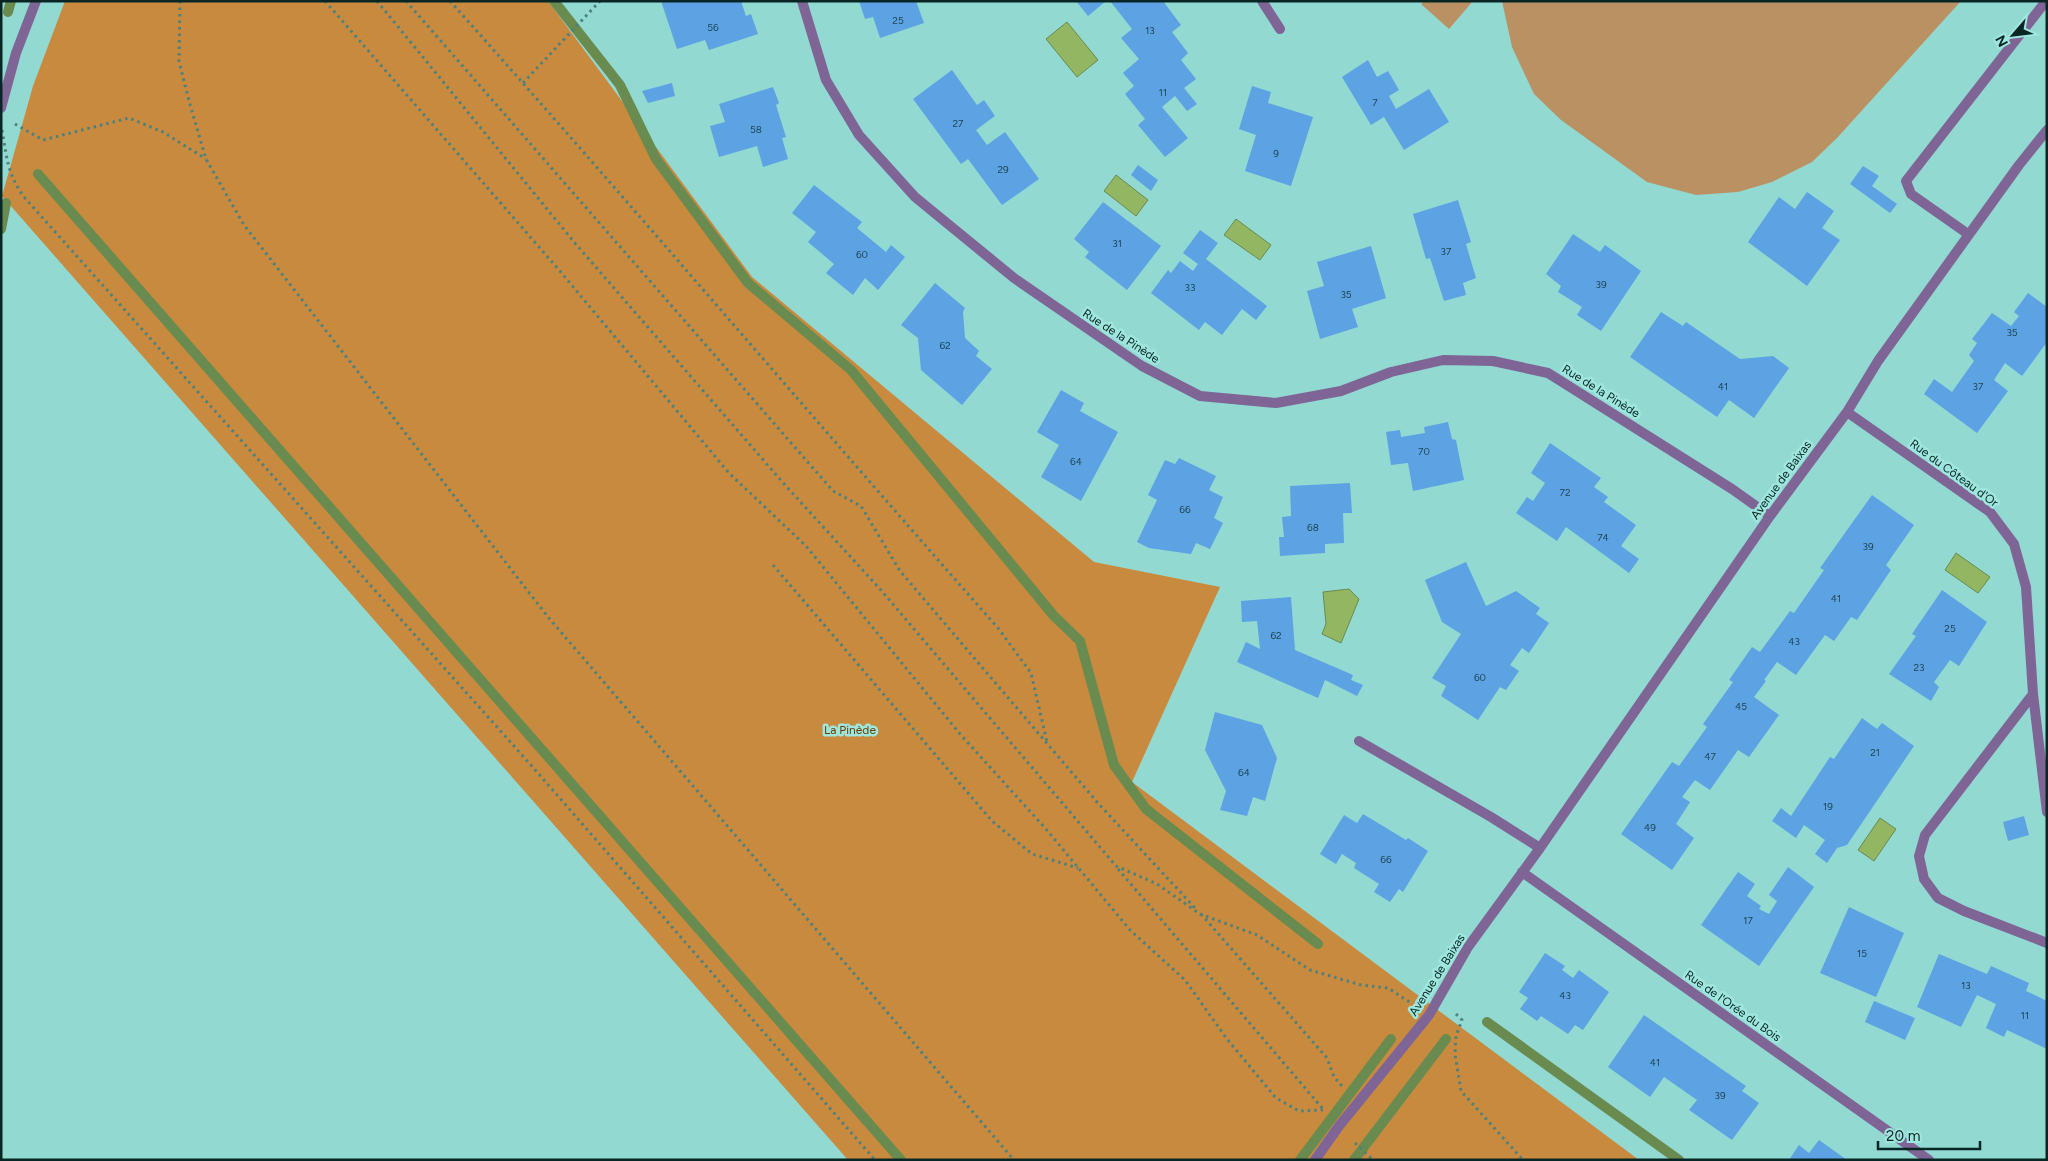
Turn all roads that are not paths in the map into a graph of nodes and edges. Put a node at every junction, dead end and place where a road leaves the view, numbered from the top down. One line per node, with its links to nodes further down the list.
1 (36, 1): 6 (street)
2 (802, 1): 10 (street, Rue de la Pinède)
3 (1262, 1): 5 (street)
4 (2046, 1): 8 (street)
5 (1280, 29)
6 (1, 108)
7 (2047, 130): 8 (street, Avenue de Baixas)
8 (1968, 234): 9 (street, Avenue de Baixas)
9 (1847, 412): 10 (street, Avenue de Baixas); 11 (street, Rue du Côteau d'Or)
10 (1770, 516): 14 (street, Avenue de Baixas)
11 (2033, 694): 13 (street, Rue du Côteau d'Or); 16 (street)
12 (1359, 741): 14 (street)
13 (2047, 812)
14 (1540, 848): 15 (street, Avenue de Baixas)
15 (1522, 872): 17 (street, Avenue de Baixas); 18 (street, Rue de l'Orée du Bois)
16 (2047, 943)
17 (1314, 1160)
18 (1929, 1160)

